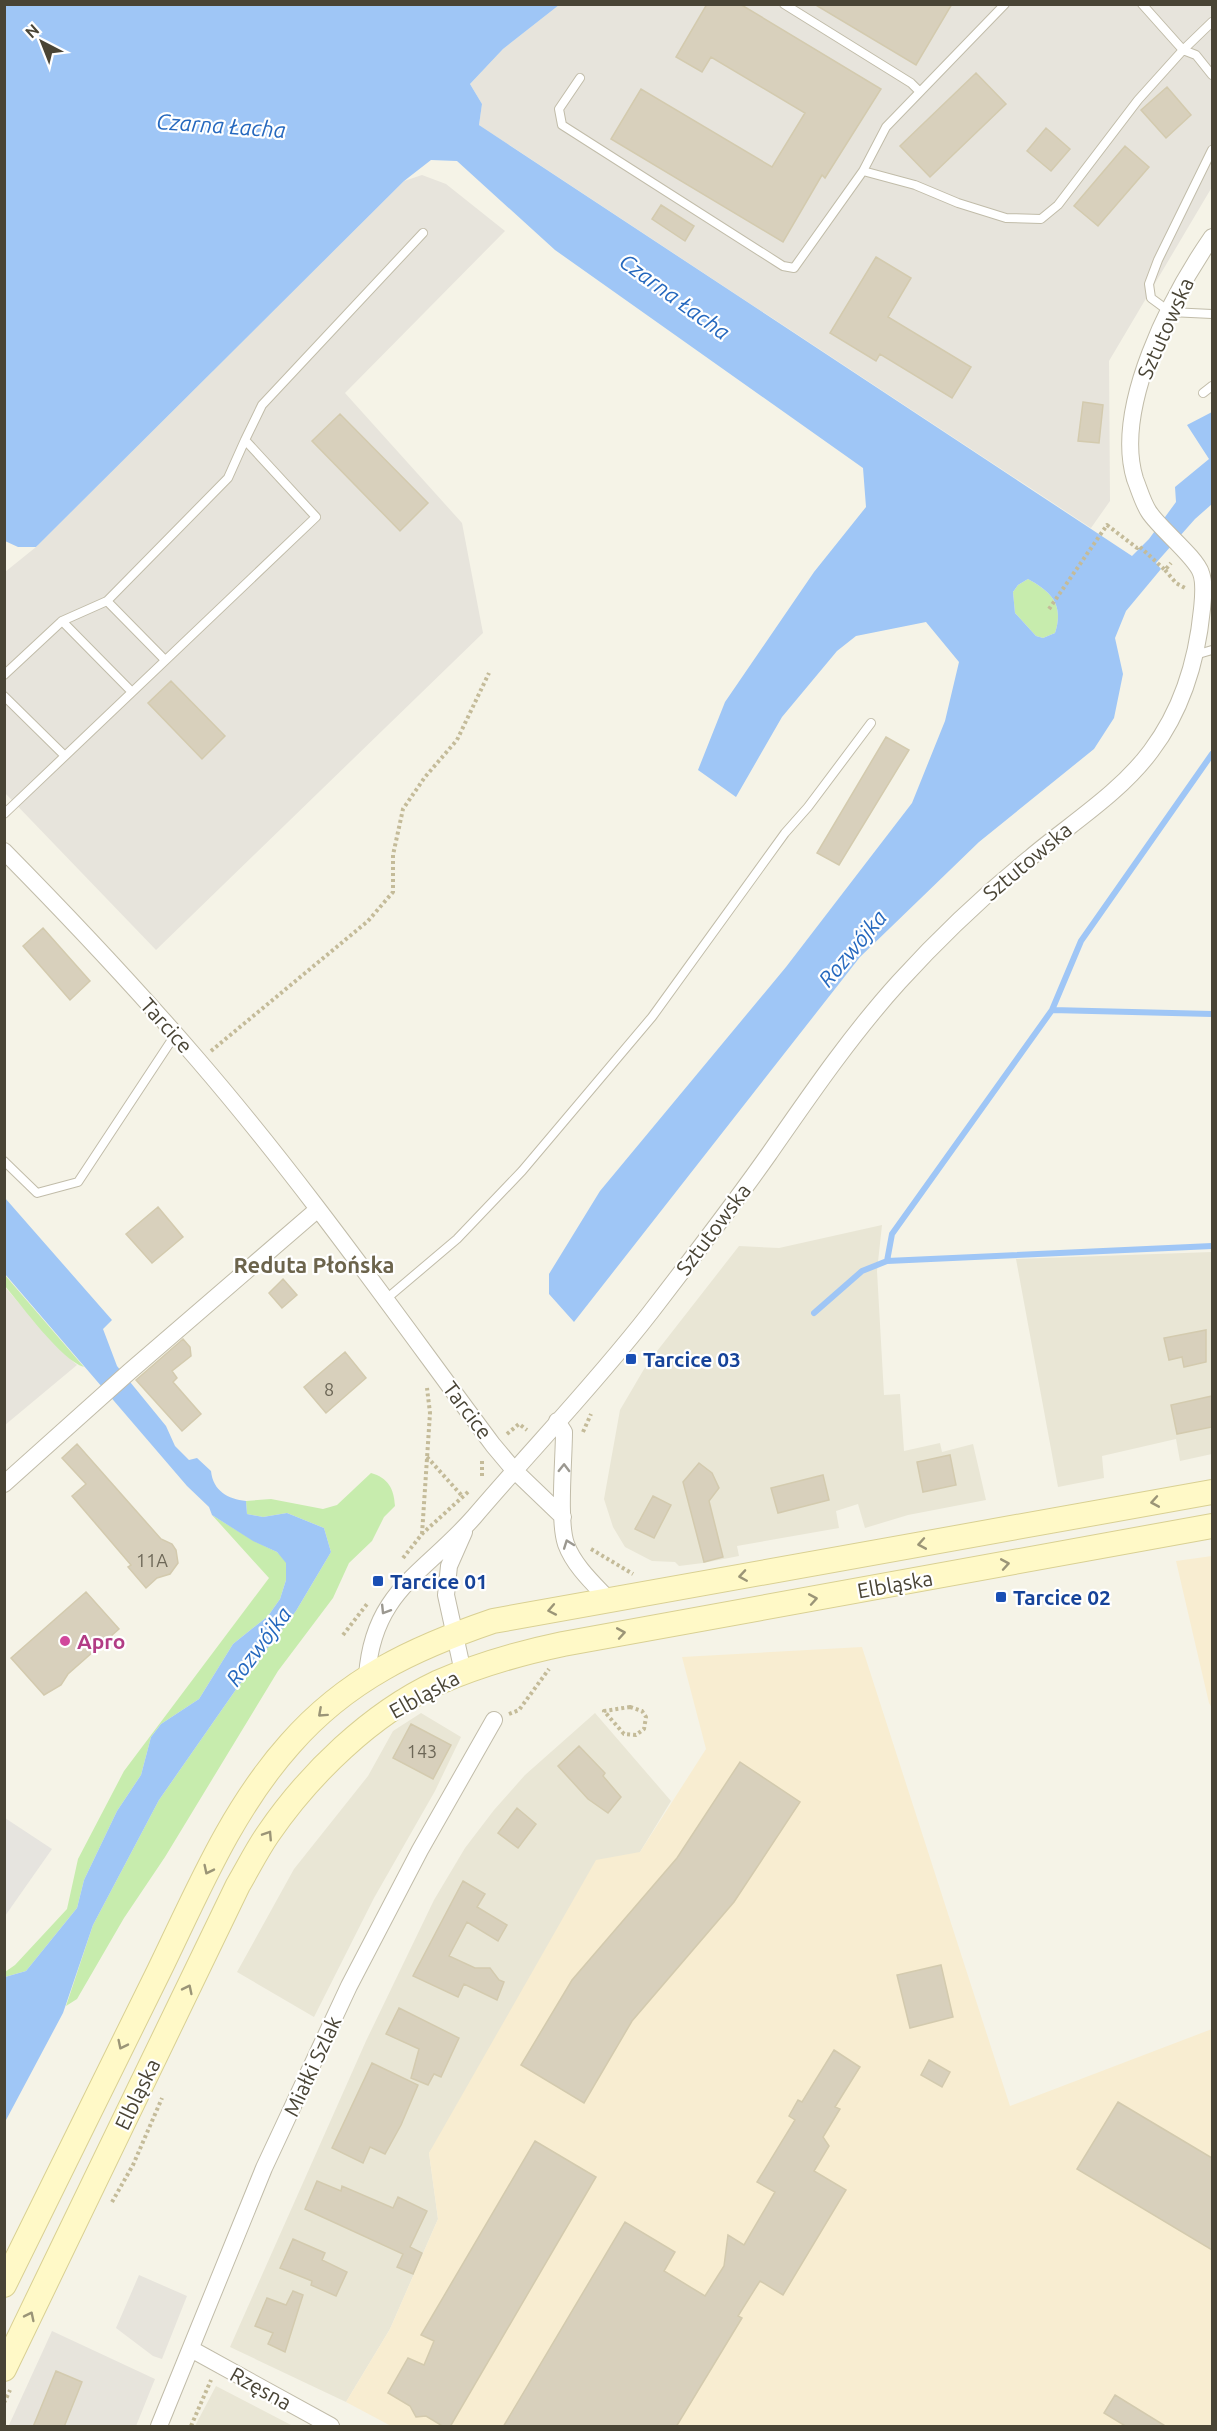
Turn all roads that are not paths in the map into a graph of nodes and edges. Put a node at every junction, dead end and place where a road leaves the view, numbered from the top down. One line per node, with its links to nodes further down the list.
1 (784, 4): 8 (lane)
2 (1005, 4): 8 (lane)
3 (1142, 4): 5 (lane)
4 (1212, 22): 5 (lane)
5 (1183, 50): 6 (lane); 10 (lane)
6 (1212, 75)
7 (580, 78): 10 (lane)
8 (919, 92): 10 (lane)
9 (1212, 150): 13 (lane)
10 (863, 171)
11 (423, 233): 17 (lane)
12 (1212, 237): 13 (street, Sztutowska)
13 (1170, 312): 14 (lane); 21 (street, Sztutowska)
14 (1212, 314)
15 (1212, 386): 16 (lane)
16 (1203, 393)
17 (246, 440): 18 (lane); 22 (lane)
18 (107, 601): 19 (lane); 22 (lane)
19 (62, 621): 23 (lane); 24 (lane)
20 (1212, 650): 21 (lane)
21 (1195, 655): 34 (street, Sztutowska)
22 (165, 660): 24 (lane)
23 (4, 675)
24 (132, 692): 27 (lane)
25 (4, 696): 27 (lane)
26 (871, 723): 33 (lane)
27 (65, 756): 28 (lane)
28 (4, 813)
29 (4, 850): 30 (street, Tarcice)
30 (175, 1035): 31 (lane); 32 (street, Tarcice)
31 (4, 1161)
32 (318, 1209): 33 (street, Tarcice); 35 (street)
33 (386, 1300): 37 (street, Tarcice)
34 (557, 1421): 37 (street, Sztutowska); 40 (street, one-way to 34)
35 (32, 1460): 36 (street); 38 (street)
36 (4, 1468)
37 (514, 1470): 40 (street, Tarcice); 41 (street, Sztutowska)
38 (4, 1484)
39 (1212, 1491): 43 (main road, Elbląska, one-way to 43)
40 (563, 1517): 43 (street, one-way to 40)
41 (469, 1523): 44 (street, Sztutowska); 46 (street, Sztutowska, one-way to 46)
42 (1212, 1526): 45 (main road, Elbląska, one-way to 42)
43 (609, 1600): 44 (main road, Elbląska, one-way to 44)
44 (454, 1635): 45 (street, Sztutowska); 46 (main road, Elbląska)
45 (463, 1672): 50 (main road, Elbląska, one-way to 45)
46 (367, 1676): 48 (main road, Elbląska, one-way to 48)
47 (494, 1720): 49 (street, Miałki Szlak)
48 (4, 2285)
49 (191, 2349): 51 (street, Miałki Szlak); 52 (street, Rzęsna)
50 (8, 2378)
51 (159, 2427)
52 (331, 2427)

